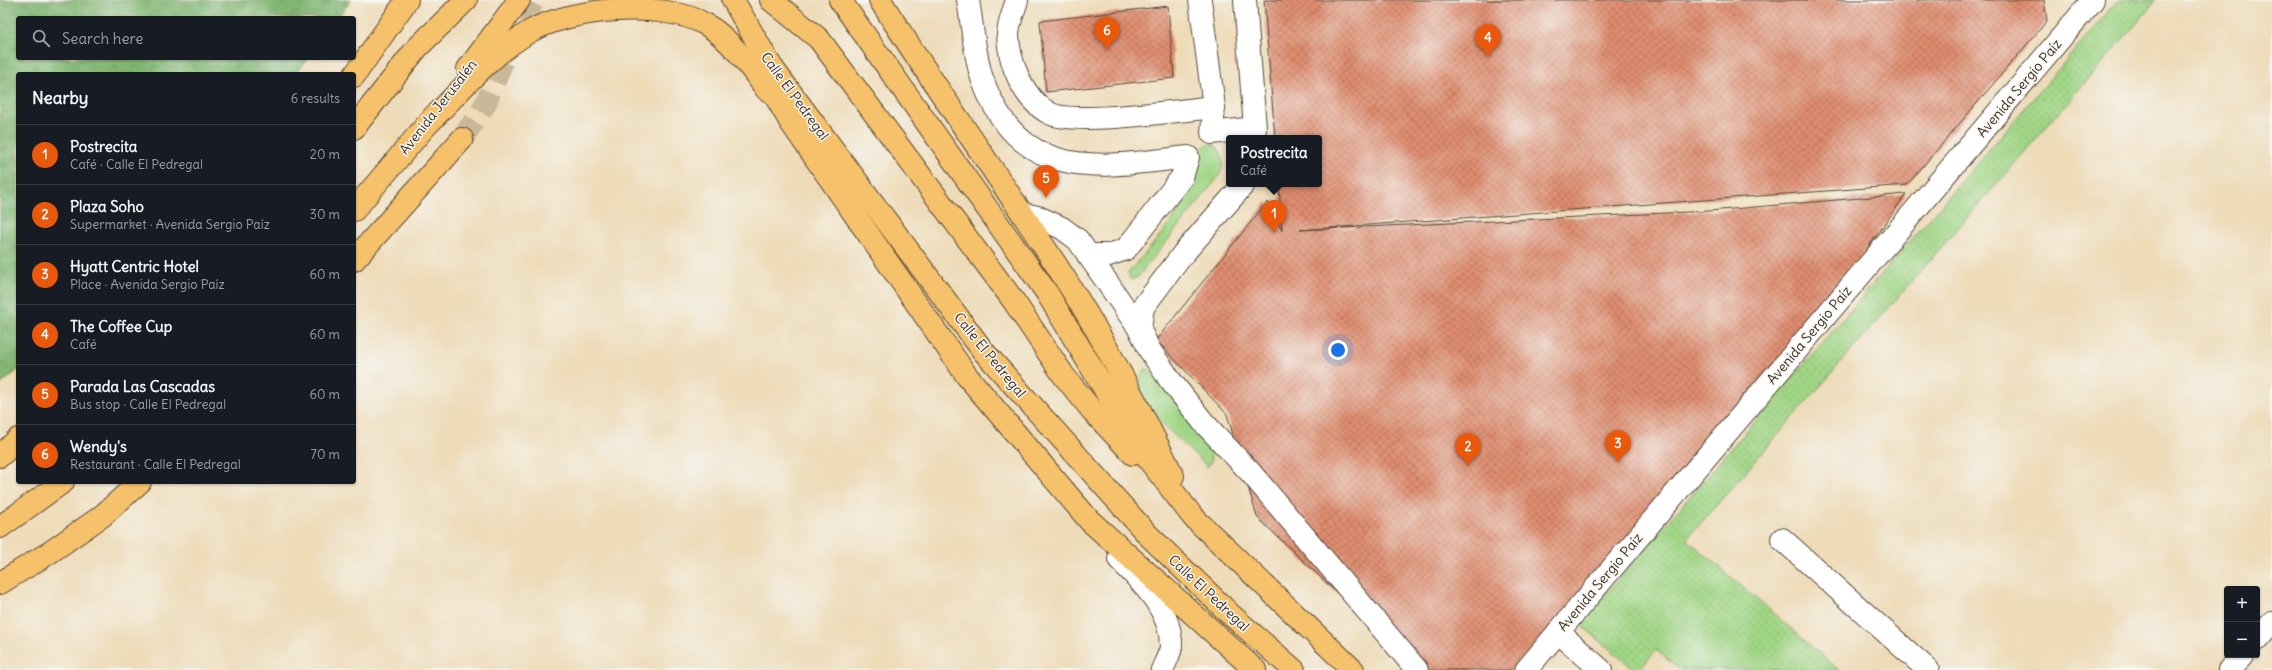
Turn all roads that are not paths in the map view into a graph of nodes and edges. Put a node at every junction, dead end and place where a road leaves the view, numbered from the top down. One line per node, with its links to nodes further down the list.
1 (407, 0): 14 (main road)
2 (466, 0): 17 (main road)
3 (519, 0): 18 (main road, Avenida Jerusalén)
4 (722, 0): 16 (main road)
5 (733, 0): 46 (main road, Calle El Pedregal)
6 (771, 0): 35 (main road)
7 (840, 0): 35 (main road)
8 (880, 0): 25 (main road)
9 (968, 0): 22 (street)
10 (1017, 0): 15 (street)
11 (1200, 0): 15 (street)
12 (1245, 0): 20 (street)
13 (2093, 0): 41 (street, Avenida Sergio Paíz)
14 (356, 73)
15 (1214, 107): 19 (street)
16 (791, 123): 18 (main road); 36 (main road)
17 (356, 125)
18 (426, 126): 24 (main road, Avenida Jerusalén)
19 (1212, 133): 20 (street); 22 (street)
20 (1254, 133)
21 (462, 139): 27 (main road)
22 (1188, 157): 26 (street)
23 (1241, 187): 28 (street)
24 (356, 208)
25 (1023, 214): 26 (street); 35 (main road)
26 (1088, 255): 28 (street)
27 (356, 258)
28 (1140, 330): 48 (street)
29 (16, 441): 30 (main road)
30 (0, 456)
31 (16, 459): 32 (main road)
32 (0, 470)
33 (60, 484): 37 (main road)
34 (138, 484): 39 (main road)
35 (1193, 517): 47 (main road)
36 (1089, 520): 44 (street); 45 (main road)
37 (0, 527)
38 (1782, 539): 51 (street)
39 (0, 583)
40 (2272, 623): 42 (street)
41 (1558, 632): 49 (street, Avenida Sergio Paíz); 50 (street)
42 (2260, 637)
43 (2240, 658): 52 (street)
44 (1162, 670)
45 (1254, 670)
46 (1294, 670)
47 (1353, 670)
48 (1417, 670)
49 (1526, 670)
50 (1601, 670)
51 (1928, 670)
52 (2229, 670)

